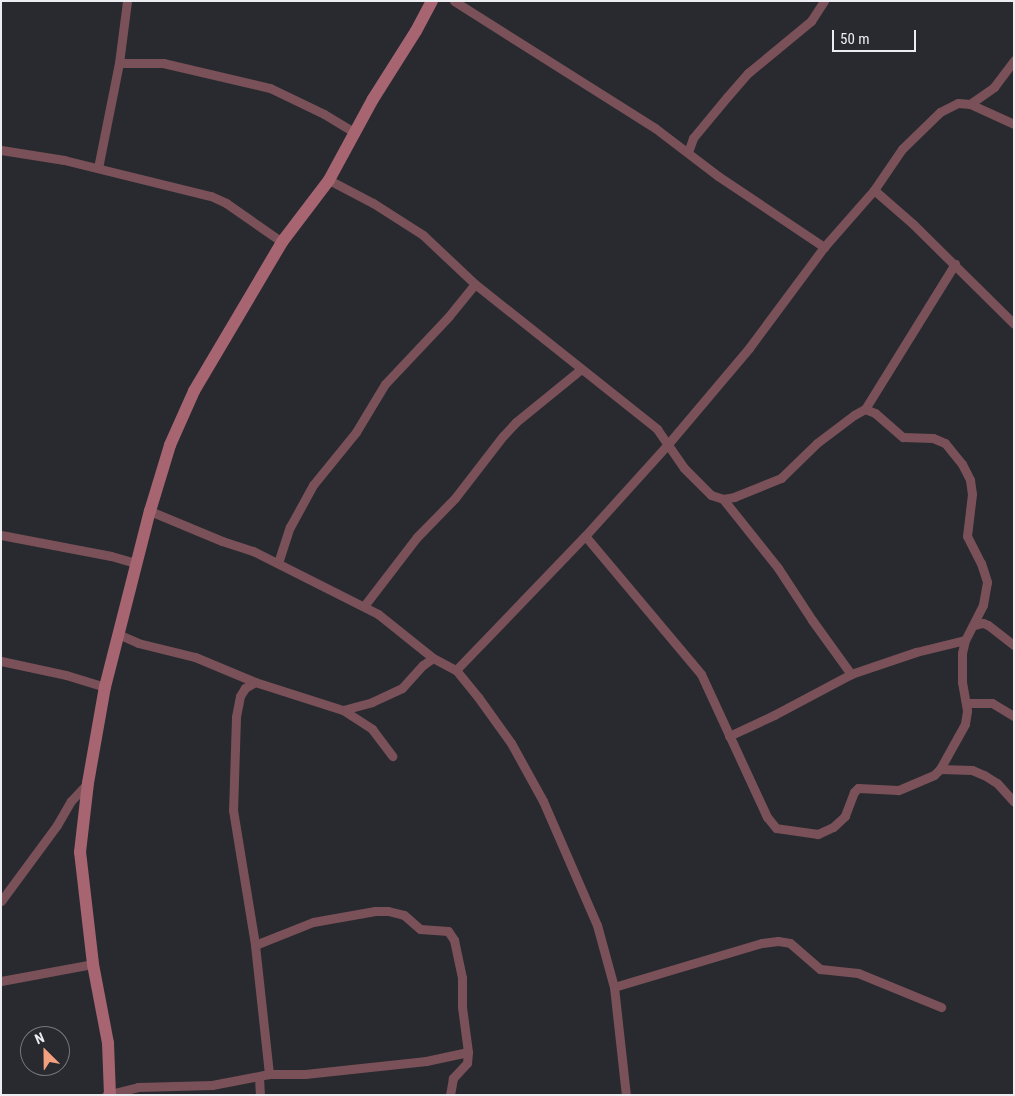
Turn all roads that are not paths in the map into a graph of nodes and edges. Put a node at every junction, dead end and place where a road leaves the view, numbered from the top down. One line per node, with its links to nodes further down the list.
1 (127, 1): 6 (street)
2 (432, 1): 9 (main road)
3 (454, 1): 11 (street)
4 (824, 1): 11 (street)
5 (1014, 60): 7 (street)
6 (119, 63): 9 (street); 12 (street)
7 (970, 104): 8 (street); 14 (street)
8 (1014, 124)
9 (354, 132): 13 (main road)
10 (1, 150): 12 (street)
11 (688, 152): 16 (street)
12 (98, 168): 15 (street)
13 (329, 180): 15 (main road); 18 (street)
14 (874, 190): 16 (street); 17 (street)
15 (282, 242): 24 (main road)
16 (824, 247): 22 (street)
17 (955, 264): 19 (street); 21 (street)
18 (475, 284): 20 (street); 28 (street)
19 (1014, 324)
20 (580, 370): 22 (street); 29 (street)
21 (865, 409): 23 (street); 30 (street)
22 (668, 444): 23 (street); 26 (street)
23 (723, 499): 37 (street)
24 (150, 511): 27 (main road); 28 (street)
25 (1, 535): 27 (street)
26 (585, 536): 36 (street); 43 (street)
27 (135, 563): 31 (main road)
28 (278, 563): 29 (street)
29 (364, 606): 34 (street)
30 (974, 625): 32 (street); 33 (street)
31 (118, 634): 38 (street); 39 (main road)
32 (965, 640): 37 (street); 40 (street)
33 (1014, 645)
34 (433, 658): 36 (street); 41 (street)
35 (1, 661): 39 (street)
36 (456, 670): 52 (street)
37 (852, 674): 43 (street)
38 (255, 682): 41 (street); 49 (street)
39 (105, 687): 46 (main road)
40 (966, 703): 42 (street); 45 (street)
41 (342, 710): 44 (street)
42 (1014, 716)
43 (728, 736): 45 (street)
44 (392, 756)
45 (940, 769): 47 (street)
46 (88, 783): 48 (street); 50 (main road)
47 (1014, 802)
48 (1, 901)
49 (254, 945): 54 (street); 55 (street)
50 (93, 964): 51 (street); 57 (main road)
51 (1, 981)
52 (614, 987): 53 (street); 60 (street)
53 (941, 1007)
54 (468, 1052): 55 (street); 59 (street)
55 (269, 1074): 56 (street)
56 (259, 1077): 57 (street); 58 (street)
57 (108, 1094)
58 (260, 1095)
59 (450, 1095)
60 (626, 1095)

